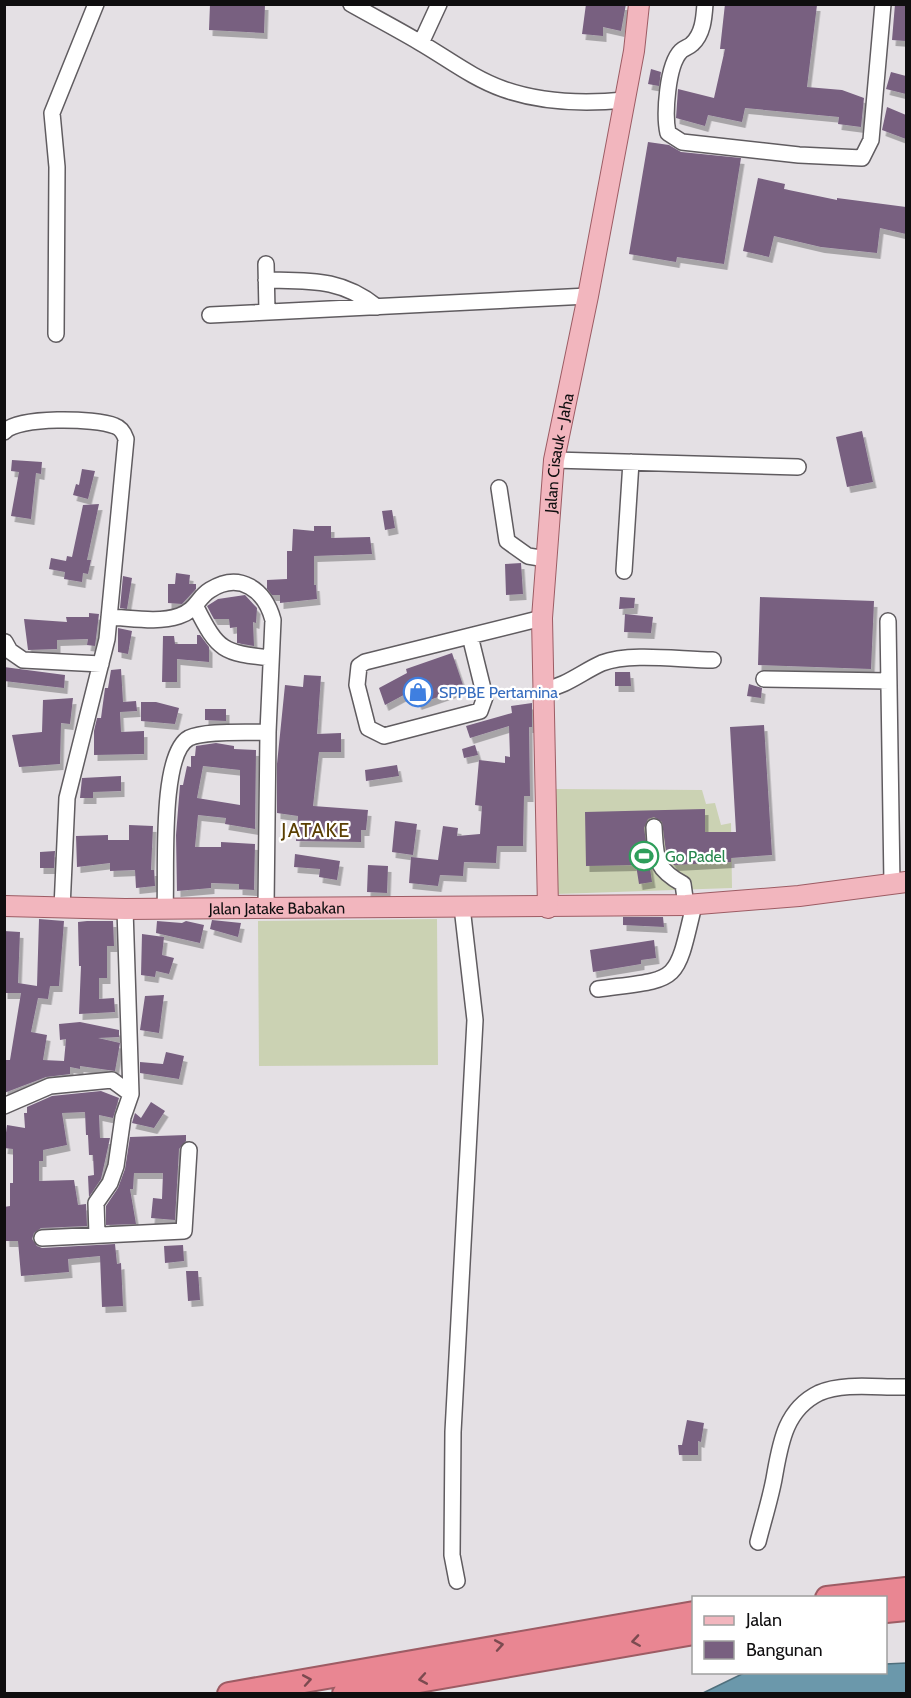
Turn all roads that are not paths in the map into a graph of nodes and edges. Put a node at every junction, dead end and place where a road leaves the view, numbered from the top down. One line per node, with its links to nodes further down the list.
1 (96, 4): 15 (street)
2 (351, 4): 7 (street)
3 (439, 4): 7 (street)
4 (639, 4): 8 (main road, Jalan Cisauk - Jaha)
5 (705, 4): 6 (street)
6 (883, 4)
7 (421, 43): 8 (street)
8 (625, 100): 11 (main road, Jalan Cisauk - Jaha)
9 (266, 264): 10 (street)
10 (266, 280): 12 (street); 13 (street)
11 (588, 296): 12 (street); 17 (main road, Jalan Cisauk - Jaha)
12 (377, 307): 13 (street)
13 (267, 312): 14 (street)
14 (210, 315)
15 (56, 334)
16 (4, 432): 24 (street)
17 (554, 460): 18 (street); 21 (main road, Jalan Cisauk - Jaha)
18 (631, 462): 19 (street); 22 (street)
19 (798, 467)
20 (500, 488): 21 (street)
21 (546, 559): 25 (main road, Jalan Cisauk - Jaha)
22 (624, 571)
23 (196, 607): 24 (street); 29 (street); 29 (street)
24 (109, 617): 31 (street)
25 (542, 618): 27 (street); 34 (main road, Jalan Cisauk - Jaha)
26 (888, 621): 33 (street)
27 (471, 636): 27 (street)
28 (5, 642): 31 (street)
29 (271, 658): 35 (street)
30 (713, 660): 34 (street)
31 (101, 664): 41 (street)
32 (764, 679): 33 (street)
33 (889, 681): 37 (street)
34 (544, 690): 44 (main road, Jalan Cisauk - Jaha)
35 (268, 732): 42 (street); 43 (street)
36 (654, 827): 38 (street)
37 (899, 883): 38 (main road, Jalan Jatake Babakan)
38 (690, 905): 44 (main road, Jalan Jatake Babakan); 46 (street)
39 (4, 906): 41 (main road, Jalan Jatake Babakan)
40 (462, 907): 43 (main road, Jalan Jatake Babakan); 44 (main road, Jalan Jatake Babakan); 54 (street)
41 (62, 908): 45 (main road, Jalan Jatake Babakan)
42 (165, 908): 43 (main road, Jalan Jatake Babakan); 45 (main road, Jalan Jatake Babakan)
43 (266, 908)
44 (548, 908)
45 (124, 909): 47 (street)
46 (598, 989)
47 (131, 1094): 48 (street); 50 (street)
48 (4, 1106)
49 (189, 1150): 50 (street)
50 (97, 1235): 51 (street)
51 (42, 1238)
52 (906, 1387): 53 (street)
53 (758, 1542)
54 (457, 1581)
55 (906, 1589): 56 (highway)
56 (845, 1596)
57 (906, 1609): 58 (highway)
58 (887, 1611)
59 (692, 1613): 61 (highway, one-way to 59)
60 (692, 1633): 62 (highway, one-way to 62)
61 (229, 1694)
62 (344, 1694)

